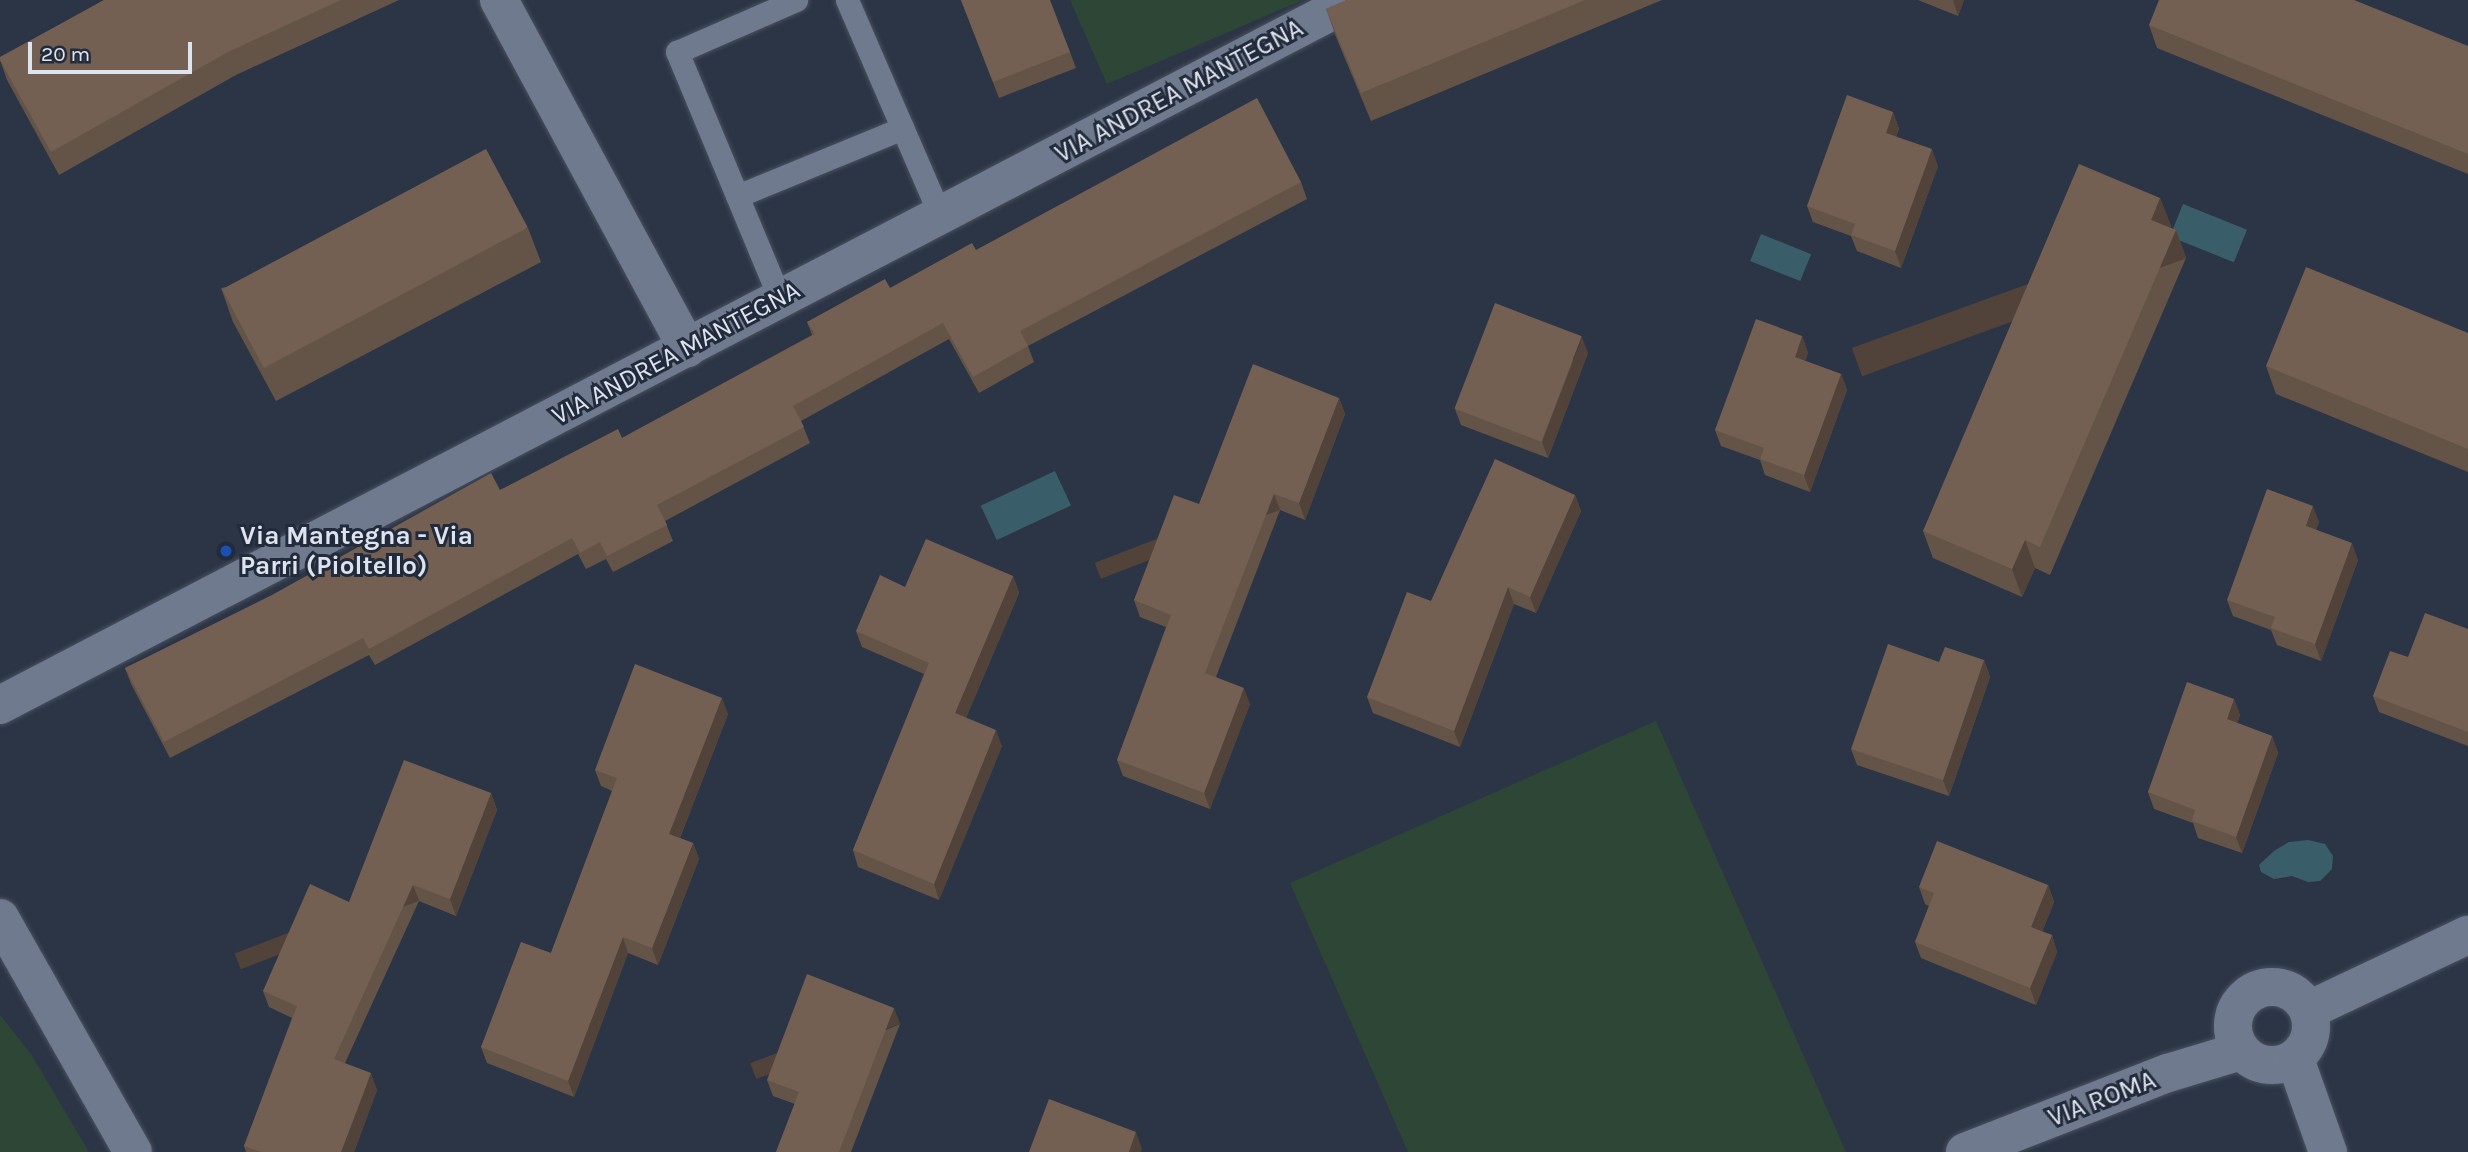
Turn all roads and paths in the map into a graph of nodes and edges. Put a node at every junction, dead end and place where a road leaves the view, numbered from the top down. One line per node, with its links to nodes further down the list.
1 (499, 0): 9 (street)
2 (796, 0): 6 (lane)
3 (847, 0): 5 (lane)
4 (1353, 0): 7 (street, VIA ANDREA MANTEGNA)
5 (902, 128): 6 (lane); 7 (lane)
6 (737, 196): 8 (lane)
7 (940, 215): 8 (street, VIA ANDREA MANTEGNA)
8 (780, 299): 9 (street, VIA ANDREA MANTEGNA)
9 (687, 348): 10 (street, VIA ANDREA MANTEGNA)
10 (0, 705)
11 (0, 918): 13 (street)
12 (2468, 935): 14 (street)
13 (14, 963): 17 (street)
14 (2309, 1010): 15 (street); 16 (street)
15 (2241, 1051): 16 (street); 18 (street, VIA ROMA)
16 (2295, 1059): 19 (street)
17 (133, 1152)
18 (1965, 1152)
19 (2328, 1152)

